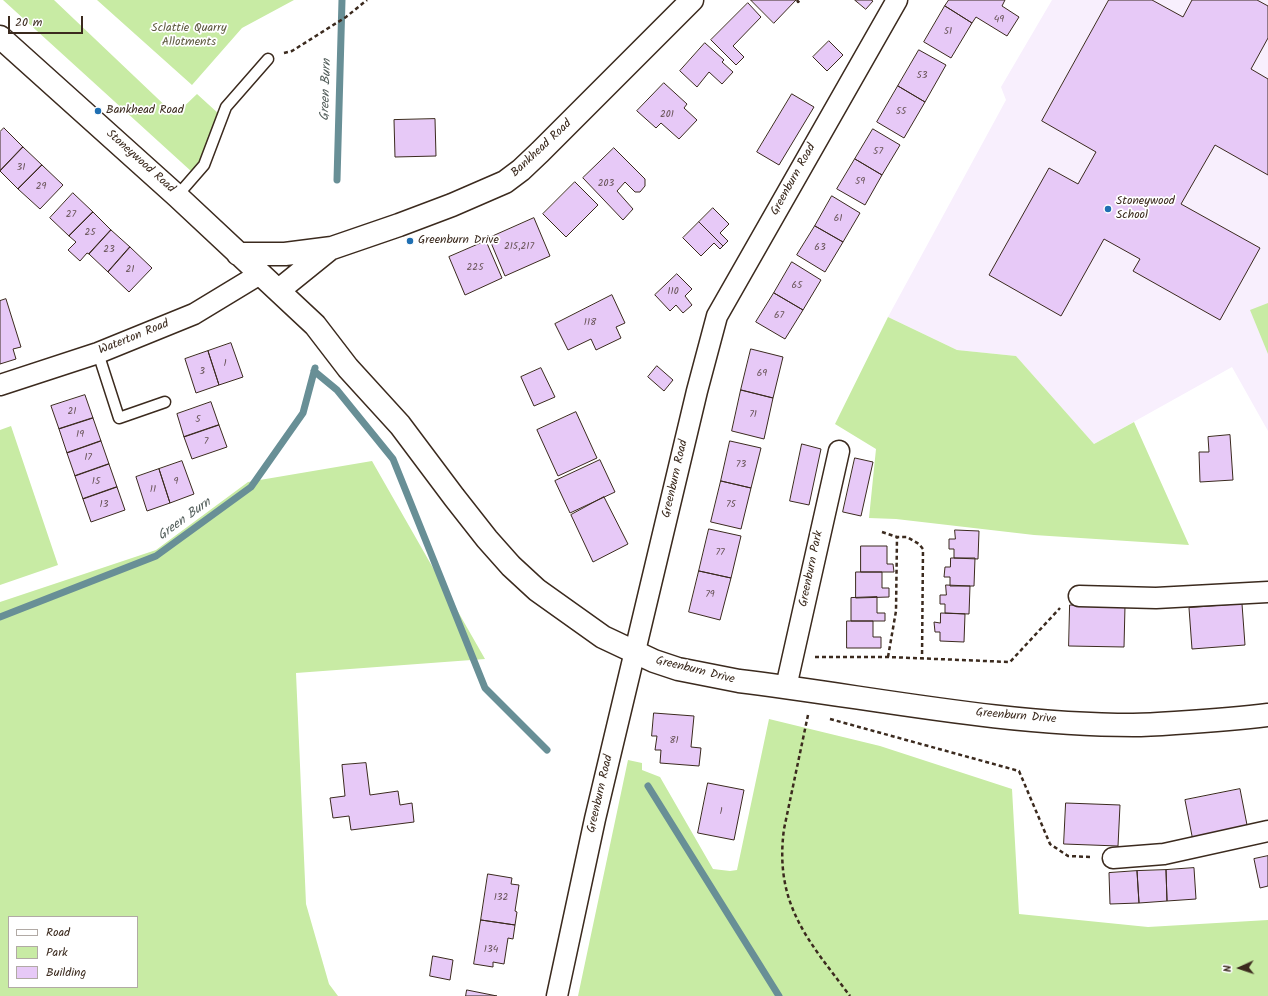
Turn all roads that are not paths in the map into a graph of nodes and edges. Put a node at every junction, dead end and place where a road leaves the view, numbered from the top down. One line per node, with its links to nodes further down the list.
1 (692, 0): 6 (street, Bankhead Road)
2 (897, 0): 16 (street, Greenburn Road)
3 (0, 37): 5 (street, Stoneywood Road)
4 (268, 58): 5 (lane)
5 (177, 196): 7 (street, Stoneywood Road)
6 (332, 248): 7 (street, Bankhead Road); 9 (street, Bankhead Road)
7 (238, 254): 8 (street, Stoneywood Road)
8 (260, 274): 9 (street, Greenburn Drive); 10 (street, Waterton Road)
9 (279, 290): 16 (street, Greenburn Drive)
10 (98, 353): 11 (street, Waterton Road); 12 (lane)
11 (0, 385)
12 (165, 402)
13 (838, 451): 17 (street, Greenburn Park)
14 (1268, 592): 15 (street)
15 (1078, 596)
16 (635, 653): 17 (street, Greenburn Drive); 21 (street, Greenburn Road)
17 (786, 687): 18 (street, Greenburn Drive)
18 (1268, 715)
19 (1268, 831): 20 (street)
20 (1113, 858)
21 (557, 996)

